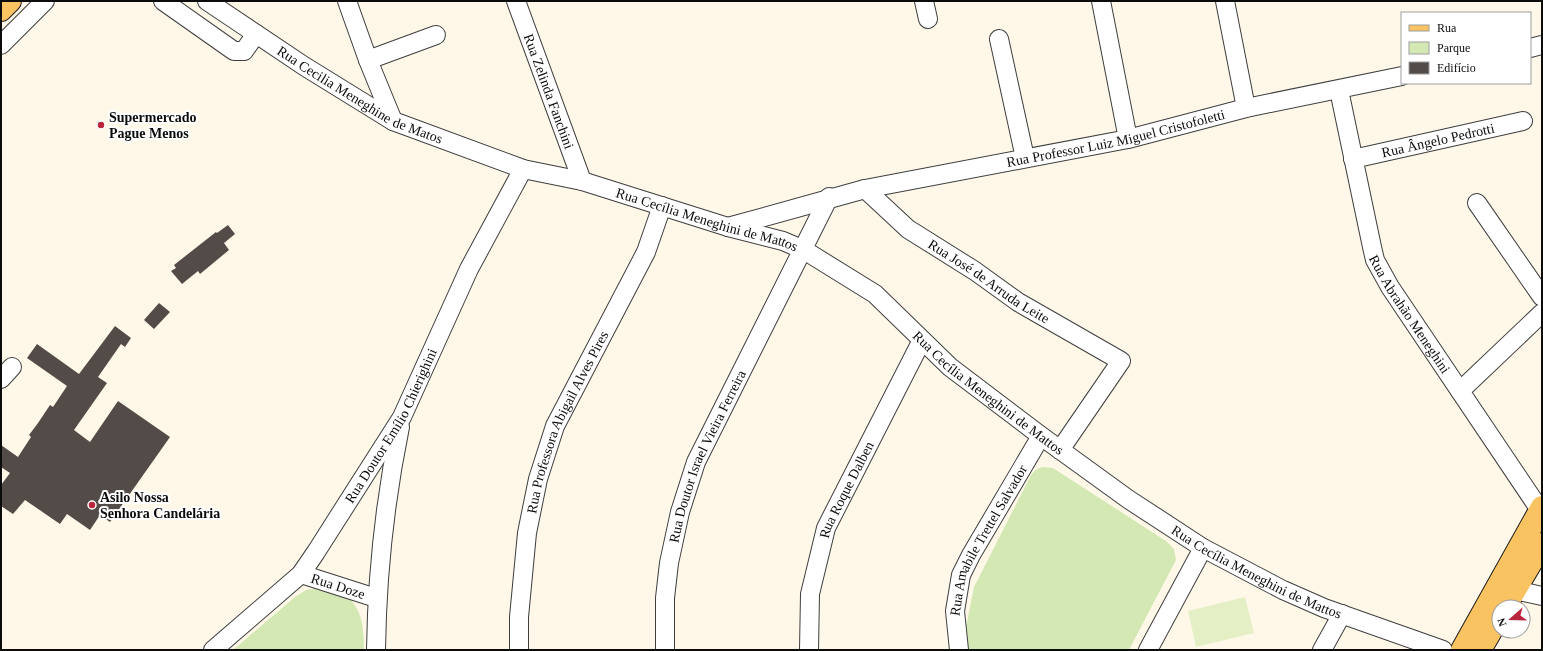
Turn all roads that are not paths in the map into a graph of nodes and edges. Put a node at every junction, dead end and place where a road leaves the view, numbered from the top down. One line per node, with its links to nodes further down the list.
1 (45, 1): 13 (street)
2 (163, 1): 10 (street)
3 (207, 1): 10 (street, Rua Cecilia Meneghine de Matos)
4 (347, 1): 16 (street)
5 (516, 1): 26 (street, Rua Zelinda Fanchini)
6 (924, 1): 9 (street)
7 (1101, 1): 22 (street)
8 (1225, 1): 19 (street)
9 (928, 19)
10 (256, 34): 20 (street, Rua Cecilia Meneghine de Matos)
11 (436, 35): 16 (street)
12 (999, 39): 23 (street)
13 (1, 44)
14 (1542, 45): 15 (street)
15 (1531, 48)
16 (368, 60): 20 (street)
17 (1401, 76): 18 (street, Rua Professor Luiz Miguel Cristofoletti)
18 (1339, 90): 19 (street, Rua Professor Luiz Miguel Cristofoletti); 24 (street, Rua Abrahão Meneghini)
19 (1246, 108): 22 (street, Rua Professor Luiz Miguel Cristofoletti)
20 (393, 121): 25 (street, Rua Cecilia Meneghine de Matos)
21 (1523, 121): 24 (street, Rua Ângelo Pedrotti)
22 (1128, 139): 23 (street, Rua Professor Luiz Miguel Cristofoletti)
23 (1025, 158): 27 (street, Rua Professor Luiz Miguel Cristofoletti)
24 (1353, 159): 36 (street, Rua Abrahão Meneghini)
25 (523, 169): 26 (street, Rua Cecília Meneghini de Mattos); 37 (street, Rua Doutor Emílio Chierighini)
26 (582, 181): 30 (street, Rua Cecília Meneghini de Mattos)
27 (865, 189): 28 (street, Rua Professor Luiz Miguel Cristofoletti); 39 (street, Rua José de Arruda Leite)
28 (829, 197): 31 (street, Rua Professor Luiz Miguel Cristofoletti); 32 (street)
29 (1477, 203): 33 (street)
30 (662, 206): 31 (street, Rua Cecília Meneghini de Mattos); 53 (street, Rua Professora Abigail Alves Pires)
31 (728, 227): 32 (street, Rua Cecília Meneghini de Mattos)
32 (804, 250): 35 (street, Rua Cecília Meneghini de Mattos); 54 (street, Rua Doutor Israel Vieira Ferreira)
33 (1542, 298)
34 (1542, 313): 36 (street)
35 (922, 340): 38 (street, Rua Cecília Meneghini de Mattos); 55 (street, Rua Roque Dalben)
36 (1460, 391): 42 (street, Rua Abrahão Meneghini)
37 (402, 417): 40 (street, Rua Doutor Emílio Chierighini); 41 (street)
38 (1041, 436): 39 (street, Rua Cecília Meneghini de Mattos); 56 (street, Rua Amabile Trettel Salvador)
39 (1060, 450): 44 (street, Rua Cecília Meneghini de Mattos)
40 (367, 472): 41 (street); 45 (street, Rua Doutor Emílio Chierighini)
41 (388, 484): 47 (street)
42 (1541, 510): 60 (main road)
43 (1542, 544): 48 (main road)
44 (1203, 548): 49 (street, Rua Cecília Meneghini de Mattos); 57 (street)
45 (301, 574): 47 (street, Rua Doze); 51 (street, Rua Doutor Emílio Chierighini)
46 (1542, 596): 48 (street)
47 (376, 598): 52 (street)
48 (1510, 599)
49 (1342, 614): 58 (street); 59 (street, Rua Cecília Meneghini de Mattos)
50 (1491, 631): 61 (main road)
51 (213, 650)
52 (376, 650)
53 (519, 650)
54 (665, 650)
55 (810, 650)
56 (959, 650)
57 (1148, 650)
58 (1322, 650)
59 (1443, 650)
60 (1462, 650)
61 (1480, 650)

